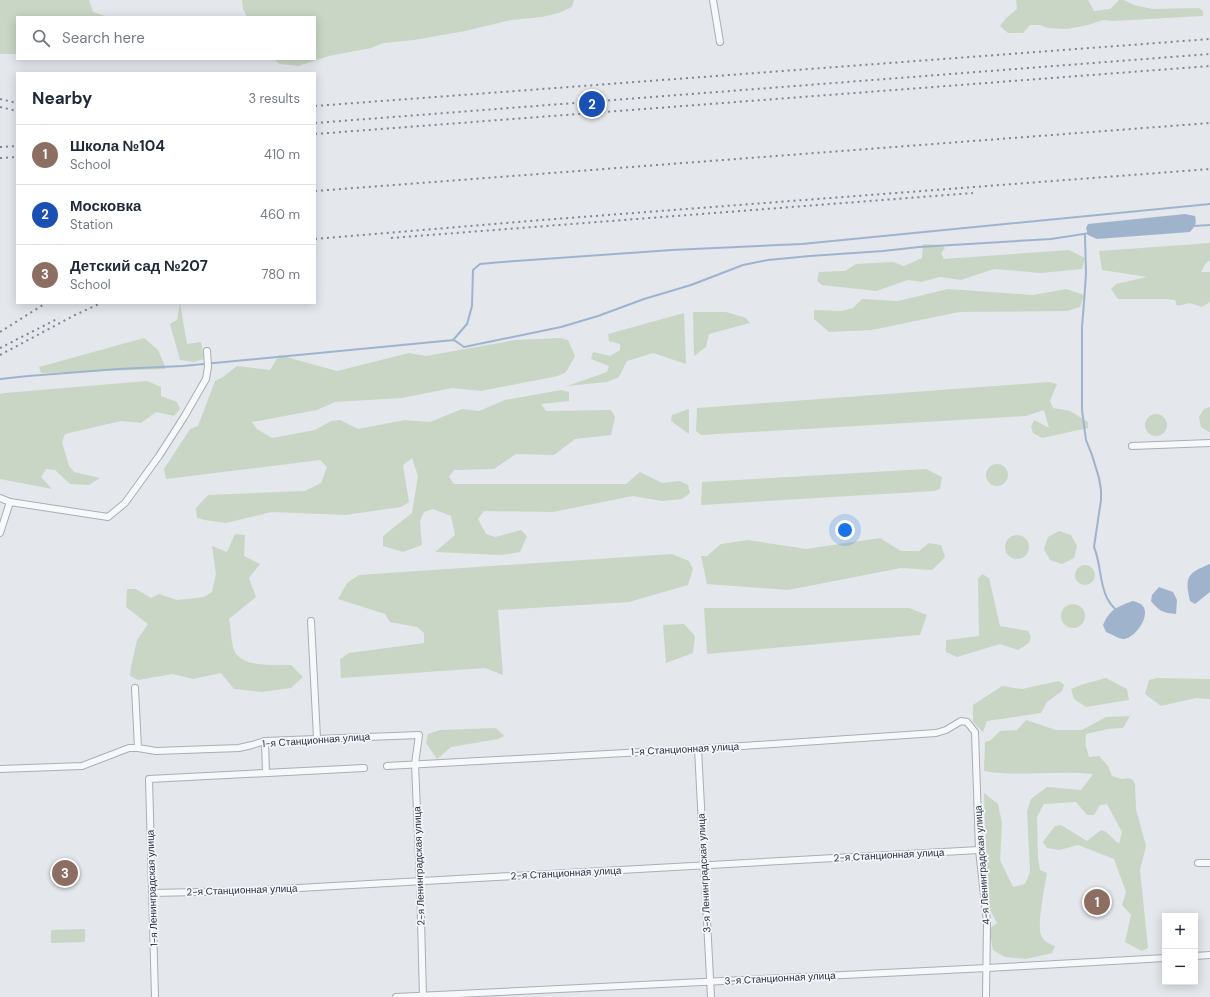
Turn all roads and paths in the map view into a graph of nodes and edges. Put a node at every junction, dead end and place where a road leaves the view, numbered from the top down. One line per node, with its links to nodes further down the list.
1 (713, 0): 2 (street)
2 (720, 42)
3 (208, 351): 7 (street)
4 (1210, 443): 5 (street)
5 (1132, 446)
6 (0, 498): 7 (street)
7 (10, 502): 8 (street)
8 (0, 533)
9 (311, 621): 13 (street)
10 (135, 688): 15 (street)
11 (975, 732): 16 (street, 1-я Станционная улица); 22 (street, 4-я Ленинградская улица)
12 (419, 735): 13 (street, 1-я Станционная улица); 17 (street, 2-я Ленинградская улица)
13 (316, 738): 14 (street, 1-я Станционная улица)
14 (265, 741): 15 (street, 1-я Станционная улица); 21 (street)
15 (138, 748): 20 (street, 1-я Станционная улица)
16 (698, 749): 17 (street, 1-я Станционная улица); 25 (street, 3-я Ленинградская улица)
17 (415, 764): 18 (street, 1-я Станционная улица); 26 (street, 2-я Ленинградская улица)
18 (387, 766)
19 (364, 768): 21 (street)
20 (0, 769)
21 (266, 773): 27 (street, 1-я Ленинградская улица)
22 (979, 850): 25 (street, 2-я Станционная улица); 31 (street, 4-я Ленинградская улица)
23 (1210, 862): 24 (street)
24 (1198, 863)
25 (704, 865): 26 (street, 2-я Станционная улица); 32 (street, 3-я Ленинградская улица)
26 (420, 881): 27 (street, 2-я Станционная улица); 33 (street, 2-я Ленинградская улица)
27 (152, 893): 34 (street, 1-я Ленинградская улица)
28 (1210, 955): 29 (street)
29 (1198, 956)
30 (1162, 958): 31 (street, 3-я Станционная улица)
31 (987, 968): 32 (street, 3-я Станционная улица); 37 (street, 4-я Ленинградская улица)
32 (710, 982): 33 (street, 3-я Станционная улица); 36 (street, 3-я Ленинградская улица)
33 (423, 996): 35 (street, 3-я Станционная улица)
34 (155, 997)
35 (396, 997)
36 (711, 997)
37 (986, 997)

